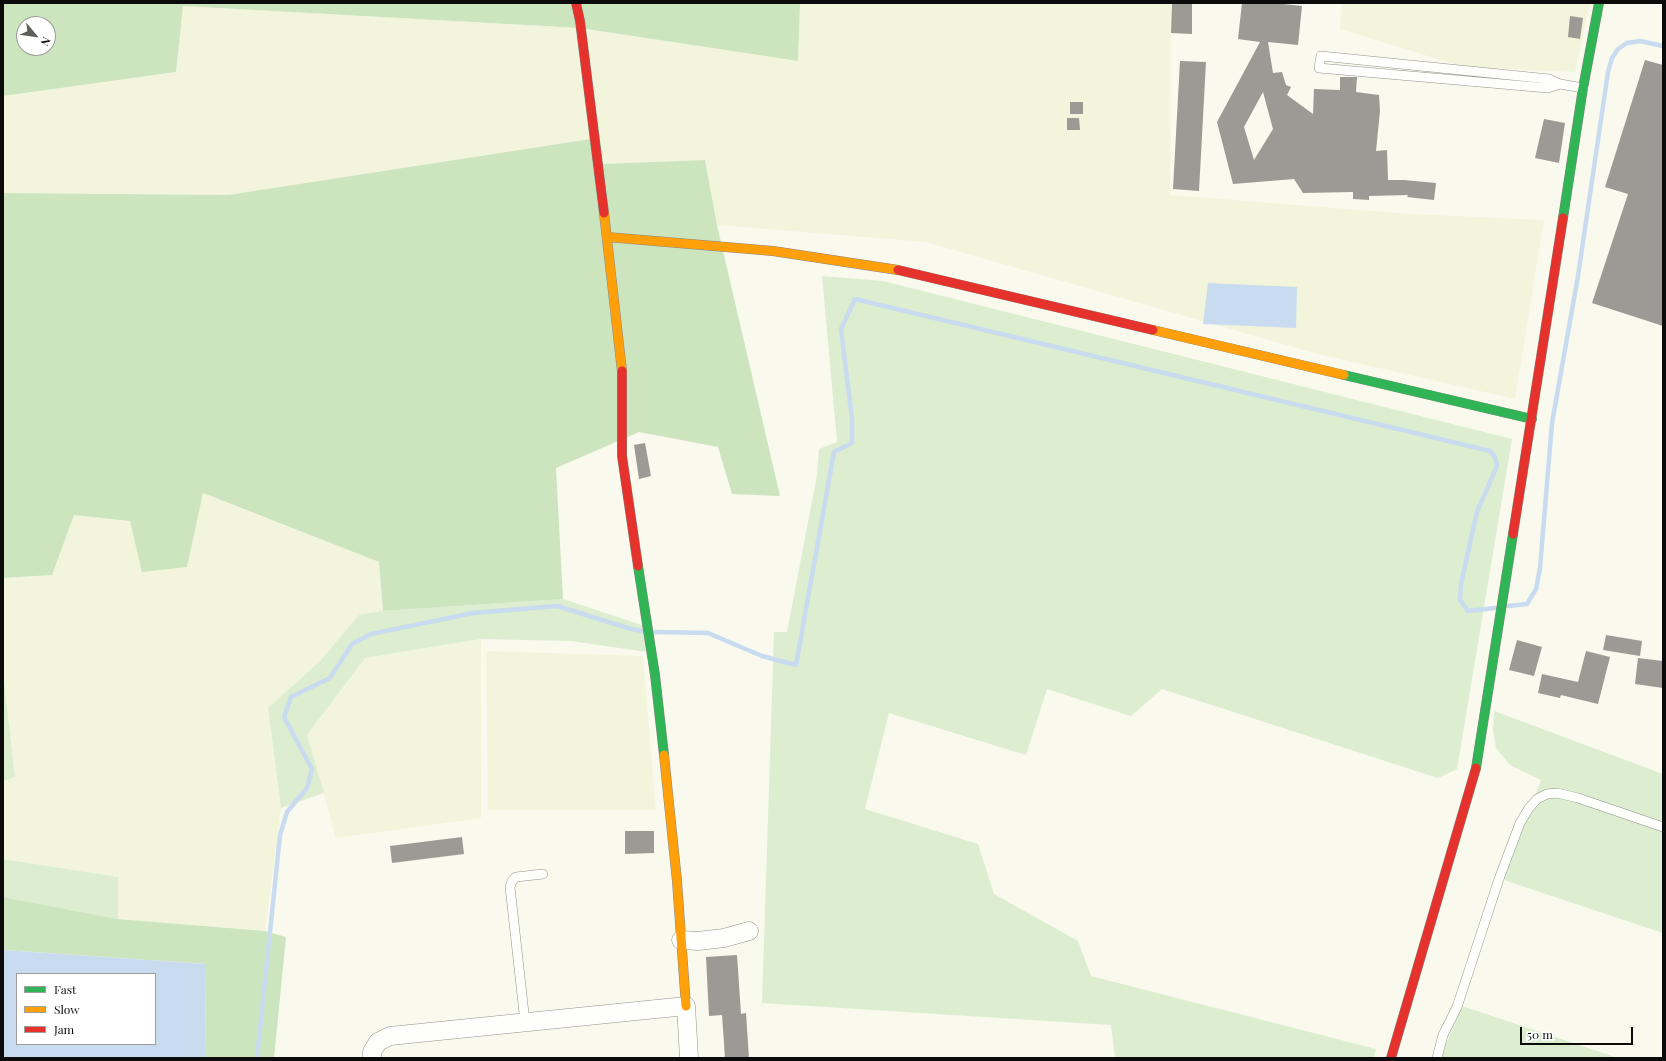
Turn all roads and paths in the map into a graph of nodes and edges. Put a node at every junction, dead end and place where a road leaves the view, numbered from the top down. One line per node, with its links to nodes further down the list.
1 (576, 3): 3 (street)
2 (1599, 3): 5 (street)
3 (581, 12): 6 (street)
4 (1560, 84): 4 (lane); 5 (lane)
5 (1584, 88): 7 (street)
6 (607, 237): 7 (street); 11 (street)
7 (1532, 419): 16 (street)
8 (1663, 827): 17 (lane)
9 (543, 874): 13 (lane)
10 (749, 931): 11 (street)
11 (681, 940): 12 (street)
12 (686, 1006): 13 (street); 15 (street)
13 (525, 1022): 14 (street)
14 (372, 1058)
15 (689, 1058)
16 (1391, 1058)
17 (1437, 1058)

